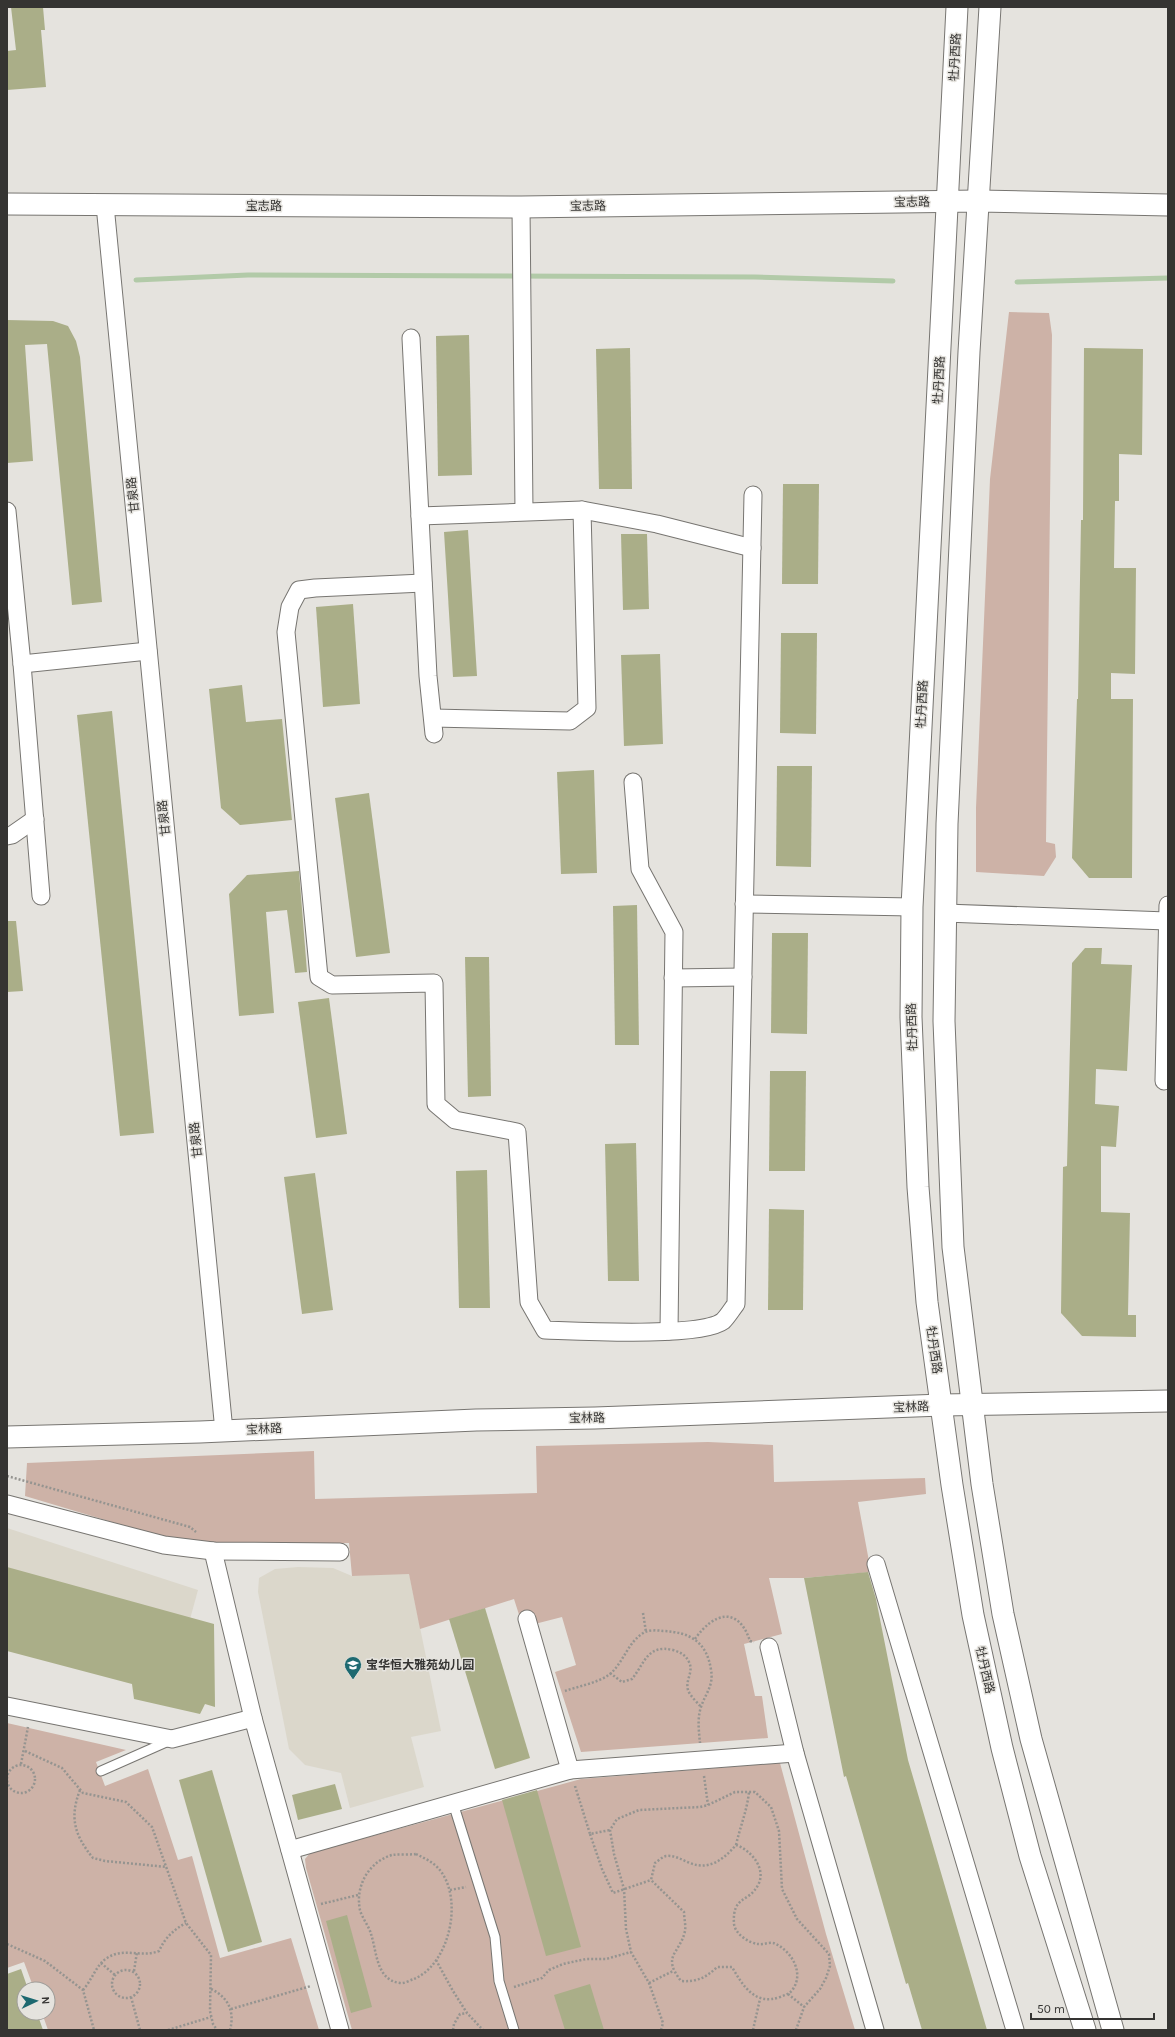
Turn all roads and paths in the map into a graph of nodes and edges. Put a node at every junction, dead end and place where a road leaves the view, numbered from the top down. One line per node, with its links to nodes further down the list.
1 (957, 7): 3 (street, 牡丹西路)
2 (990, 7): 4 (street)
3 (948, 201): 4 (street, 宝志路); 8 (street, 宝志路); 24 (street, 牡丹西路)
4 (979, 201): 7 (street, 宝志路); 25 (street)
5 (7, 204): 6 (street, 宝志路)
6 (105, 204): 8 (street, 宝志路); 17 (street, 甘泉路)
7 (1168, 205)
8 (521, 207): 13 (street)
9 (411, 338): 14 (street)
10 (753, 495): 15 (street)
11 (582, 510): 13 (street); 15 (street); 16 (street)
12 (7, 511): 18 (street)
13 (524, 511): 14 (street)
14 (420, 516): 16 (street)
15 (752, 548): 23 (street)
16 (423, 583): 31 (street)
17 (148, 651): 18 (street); 35 (street, 甘泉路)
18 (22, 664): 20 (street)
19 (633, 782): 29 (street)
20 (35, 818): 21 (street); 22 (street)
21 (7, 836)
22 (41, 896)
23 (744, 904): 24 (street); 28 (street)
24 (912, 907): 33 (street, 牡丹西路)
25 (946, 913): 26 (street); 34 (street)
26 (1167, 913): 27 (street)
27 (1167, 965): 30 (street)
28 (743, 977): 29 (street); 31 (street)
29 (673, 978): 31 (street)
30 (1164, 1081)
31 (669, 1331)
32 (1168, 1401): 34 (street, 宝林路)
33 (942, 1405): 34 (street, 宝林路); 35 (street, 宝林路); 109 (street, 牡丹西路)
34 (971, 1405): 110 (street)
35 (224, 1431): 36 (street, 宝林路)
36 (7, 1437)
37 (7, 1476): 39 (path)
38 (7, 1504): 39 (street)
39 (213, 1551): 40 (street); 52 (street)
40 (340, 1552)
41 (876, 1564): 108 (street)
42 (644, 1613): 44 (path)
43 (527, 1619): 48 (street)
44 (646, 1632): 45 (path); 47 (path)
45 (695, 1639): 46 (path); 50 (path)
46 (768, 1647): 55 (street)
47 (610, 1673): 48 (path); 50 (path)
48 (549, 1696): 58 (street)
49 (7, 1706): 51 (street)
50 (701, 1707): 56 (path)
51 (31, 1711): 53 (street); 54 (path)
52 (253, 1718): 53 (street); 68 (street)
53 (174, 1739): 59 (lane)
54 (25, 1751): 57 (path); 61 (path)
55 (795, 1754): 56 (street); 107 (street)
56 (701, 1760): 58 (street); 64 (path)
57 (21, 1764): 60 (path); 60 (path)
58 (570, 1770): 63 (street); 66 (path)
59 (101, 1771)
60 (7, 1775)
61 (80, 1790): 69 (path); 69 (path)
62 (749, 1792): 64 (path); 67 (path); 91 (path)
63 (453, 1802): 68 (street); 87 (lane)
64 (708, 1805): 65 (path)
65 (610, 1830): 66 (path); 71 (path)
66 (590, 1834): 71 (path)
67 (736, 1845): 70 (path); 88 (path)
68 (290, 1850): 73 (street)
69 (167, 1867): 74 (path)
70 (651, 1880): 71 (path); 81 (path)
71 (624, 1889): 77 (path)
72 (358, 1895): 73 (path); 78 (path); 78 (path)
73 (306, 1908): 83 (street)
74 (186, 1923): 76 (path); 85 (path)
75 (7, 1944): 86 (path)
76 (137, 1952): 79 (path); 80 (path)
77 (631, 1952): 84 (path); 87 (path)
78 (436, 1960): 93 (path)
79 (100, 1963): 82 (path); 86 (path)
80 (134, 1971): 82 (path); 89 (path)
81 (673, 1971): 84 (path); 90 (path)
82 (115, 1976): 89 (path)
83 (327, 1982): 92 (path); 100 (street)
84 (649, 1983): 104 (path)
85 (211, 1989): 92 (path); 94 (path)
86 (83, 1990): 95 (path)
87 (502, 1991): 103 (lane)
88 (788, 1994): 90 (path); 91 (path)
89 (131, 1997): 96 (path)
90 (760, 1999): 105 (path)
91 (804, 2007): 106 (path)
92 (231, 2009): 99 (path)
93 (467, 2013): 101 (path); 102 (path)
94 (211, 2017): 97 (path); 98 (path)
95 (94, 2030)
96 (140, 2030)
97 (168, 2030)
98 (217, 2030)
99 (230, 2030)
100 (340, 2030)
101 (453, 2030)
102 (483, 2030)
103 (514, 2030)
104 (662, 2030)
105 (753, 2030)
106 (796, 2030)
107 (875, 2030)
108 (1015, 2030)
109 (1085, 2030)
110 (1113, 2030)

